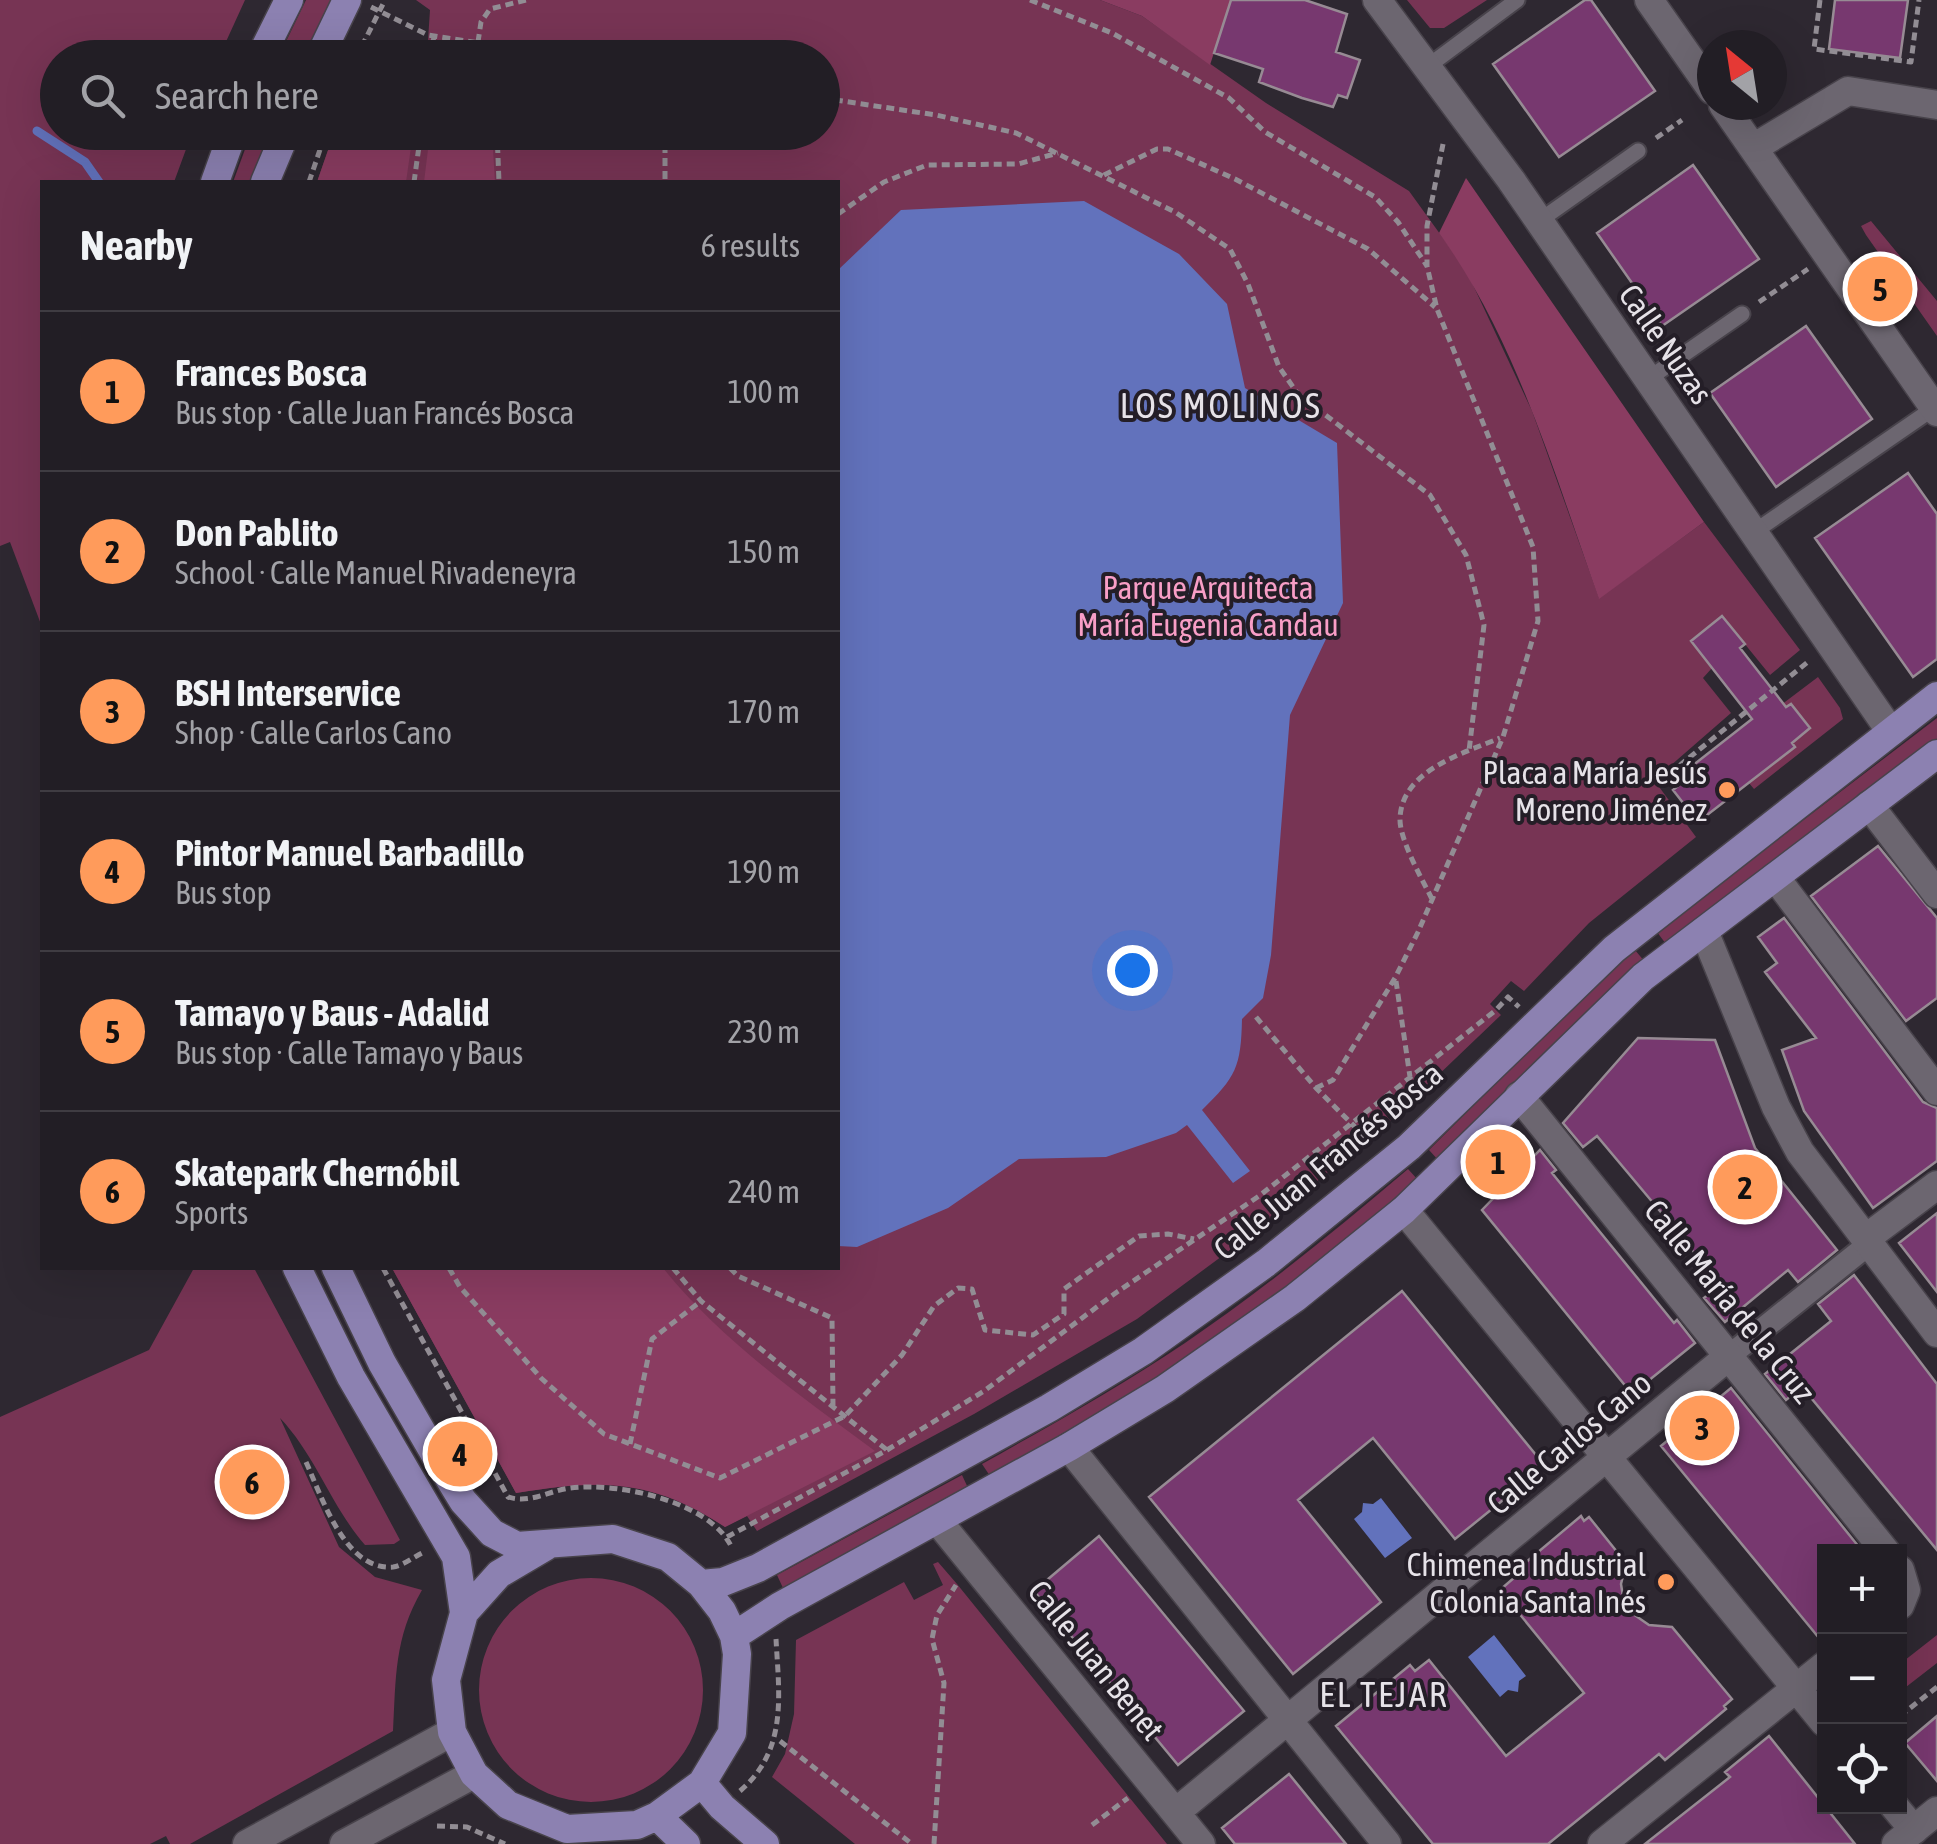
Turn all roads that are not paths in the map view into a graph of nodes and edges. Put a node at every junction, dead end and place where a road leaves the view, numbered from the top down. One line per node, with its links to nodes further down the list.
1 (288, 0): 6 (main road)
2 (1377, 0): 8 (street, Calle Nuzas)
3 (1516, 0): 8 (lane)
4 (1649, 0): 9 (street)
5 (357, 2): 7 (main road)
6 (269, 40)
7 (331, 40)
8 (1427, 66): 18 (street, Calle Nuzas)
9 (1697, 69)
10 (1937, 105): 13 (street)
11 (1733, 120): 13 (street)
12 (1645, 146): 18 (lane)
13 (1753, 148): 21 (street)
14 (227, 150): 16 (main road)
15 (278, 150): 17 (main road)
16 (216, 180)
17 (266, 180)
18 (1539, 221): 20 (street, Calle Nuzas)
19 (1742, 314): 20 (lane)
20 (1648, 379): 22 (street, Calle Nuzas)
21 (1935, 410): 22 (lane)
22 (1754, 532): 24 (street, Calle Nuzas)
23 (1937, 696): 24 (main road, Calle Juan Francés Bosca)
24 (1891, 732): 44 (main road, Calle Juan Francés Bosca)
25 (1937, 754): 26 (main road)
26 (1869, 806): 27 (main road); 28 (street)
27 (1775, 877): 29 (main road); 30 (street)
28 (1937, 894)
29 (1704, 931): 31 (main road); 34 (street)
30 (1937, 1091)
31 (1520, 1096): 33 (main road); 38 (street, Calle María de la Cruz)
32 (1937, 1185): 34 (street)
33 (1404, 1210): 39 (main road); 40 (street)
34 (1867, 1242): 37 (street); 38 (street, Calle Carlos Cano)
35 (298, 1270): 45 (main road)
36 (337, 1270): 42 (main road)
37 (1932, 1315)
38 (1730, 1356): 40 (street, Calle Carlos Cano); 43 (street, Calle María de la Cruz)
39 (1069, 1448): 41 (main road); 50 (street)
40 (1606, 1457): 48 (street); 50 (street, Calle Carlos Cano)
41 (938, 1520): 46 (main road); 55 (street, Calle Juan Benet)
42 (550, 1544): 44 (main road); 45 (main road)
43 (1880, 1544)
44 (701, 1584): 46 (main road)
45 (464, 1614): 51 (main road)
46 (734, 1636): 53 (main road)
47 (1817, 1672): 48 (street)
48 (1797, 1688): 49 (street); 65 (street)
49 (1817, 1713)
50 (1288, 1720): 55 (street, Calle Carlos Cano); 64 (street)
51 (452, 1732): 52 (main road); 59 (street)
52 (474, 1774): 57 (main road); 60 (street)
53 (702, 1783): 56 (main road); 62 (main road)
54 (1937, 1811): 58 (street)
55 (1176, 1812): 63 (street, Calle Juan Benet)
56 (657, 1816): 57 (main road); 61 (main road)
57 (571, 1837)
58 (1905, 1837)
59 (247, 1844)
60 (344, 1844)
61 (686, 1844)
62 (765, 1844)
63 (1202, 1844)
64 (1387, 1844)
65 (1602, 1844)

